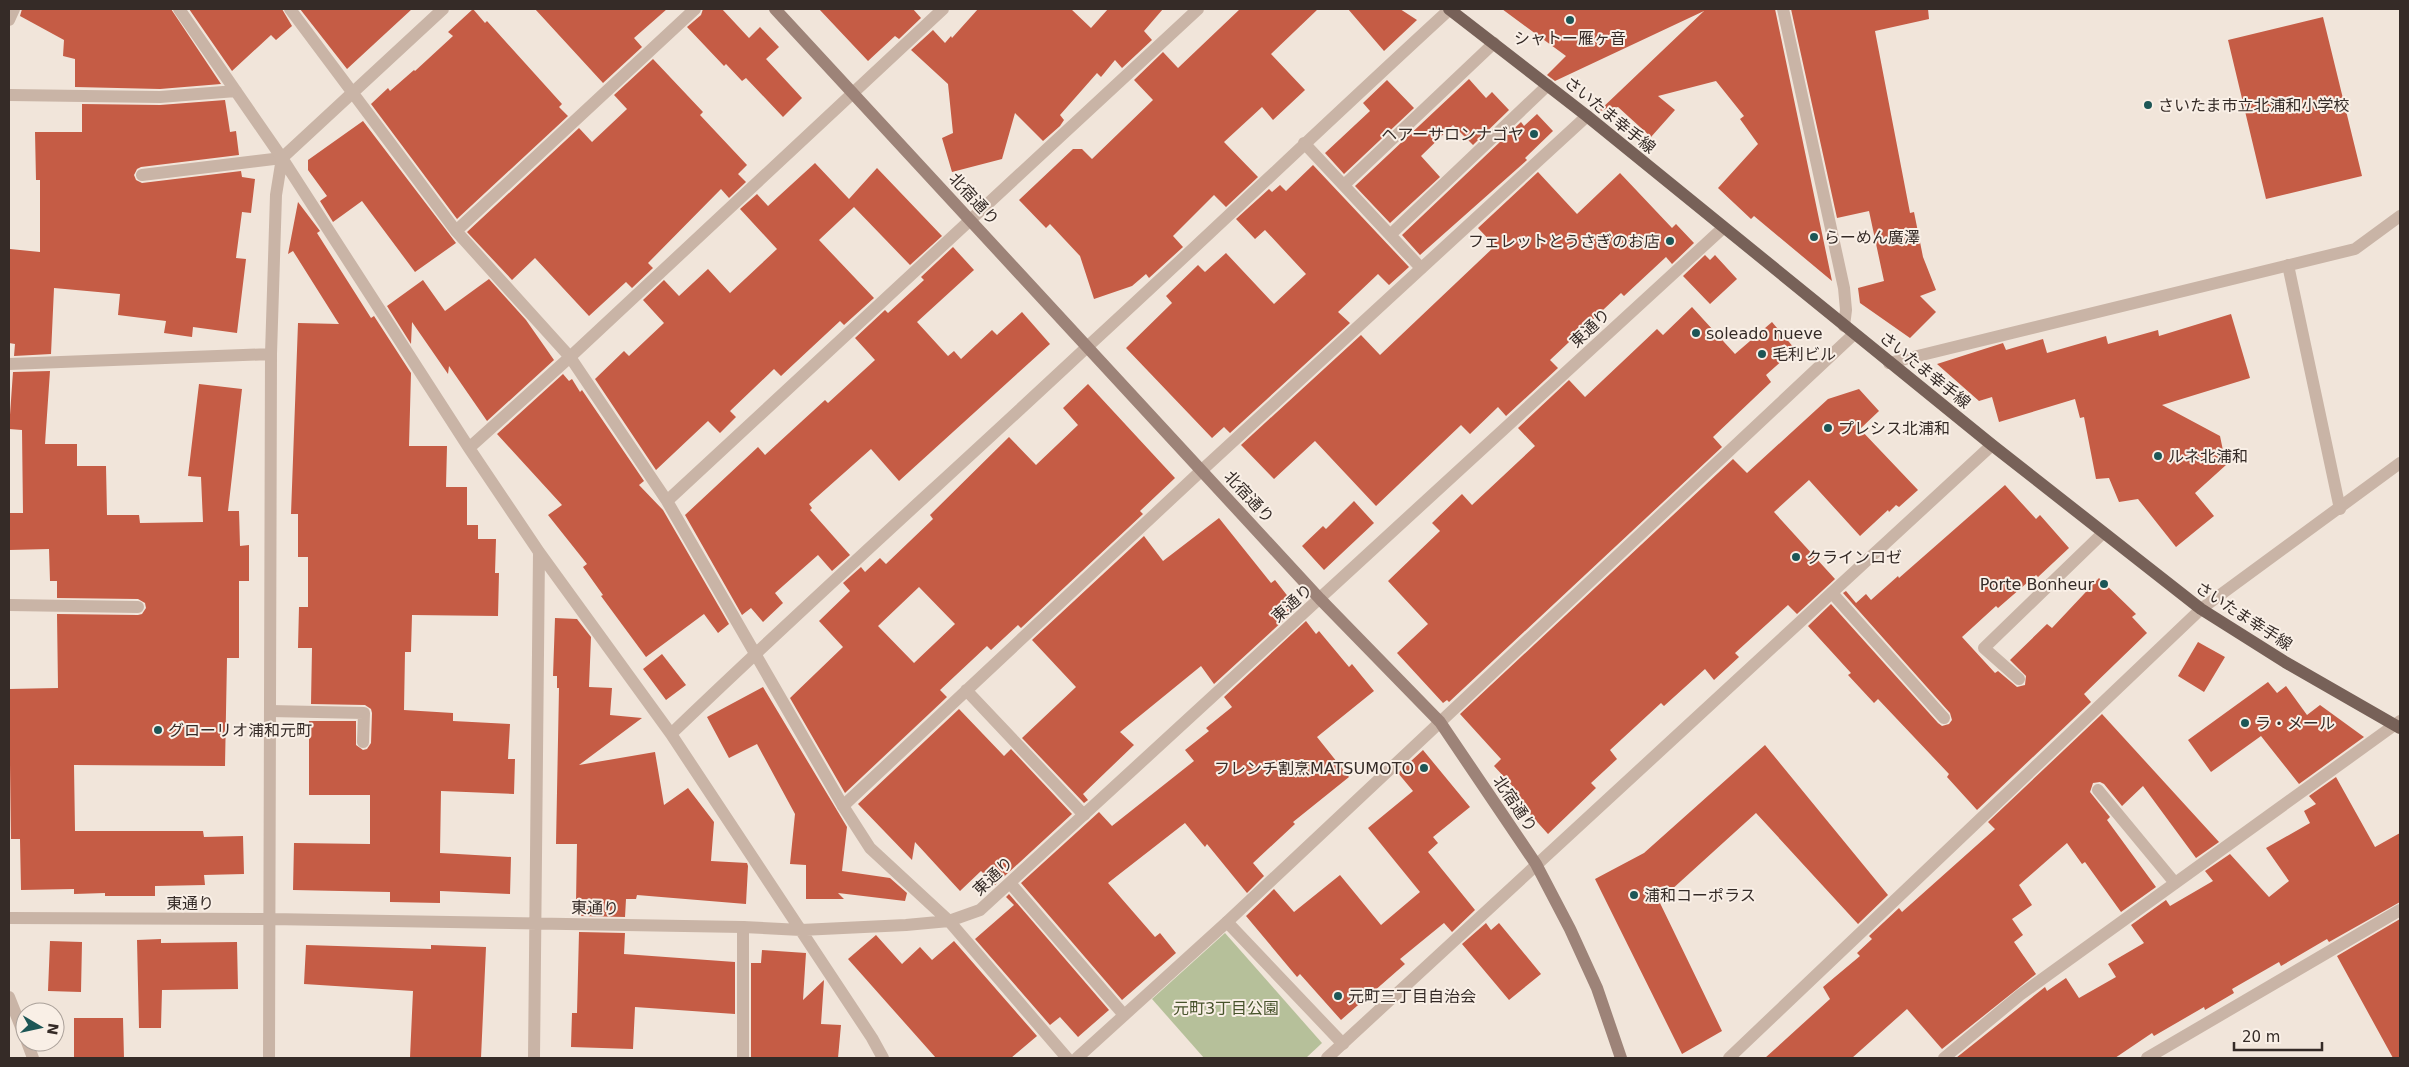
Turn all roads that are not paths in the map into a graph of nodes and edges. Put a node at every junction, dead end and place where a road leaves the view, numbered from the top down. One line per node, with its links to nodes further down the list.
1 (14, 9): 11 (street)
2 (179, 9): 14 (street)
3 (290, 9): 15 (street)
4 (442, 9): 15 (street)
5 (695, 9): 26 (street)
6 (775, 9): 16 (street, 北宿通り)
7 (944, 9): 16 (street)
8 (1198, 9): 24 (street)
9 (1450, 9): 12 (main road, さいたま幸手線); 19 (street)
10 (1783, 9): 30 (street)
11 (9, 20)
12 (1494, 43): 13 (main road, さいたま幸手線); 22 (street)
13 (1548, 85): 18 (main road, さいたま幸手線); 27 (street)
14 (236, 92): 17 (street); 20 (street)
15 (352, 93): 20 (street); 26 (street)
16 (853, 93): 24 (street, 北宿通り); 34 (street)
17 (9, 95)
18 (1587, 116): 25 (main road, さいたま幸手線); 29 (street)
19 (1304, 143): 22 (street); 32 (street)
20 (282, 158): 21 (street); 33 (street); 38 (street)
21 (142, 175)
22 (1344, 185): 27 (street)
23 (2400, 216): 28 (street)
24 (971, 219): 32 (street, 北宿通り); 41 (street)
25 (1723, 228): 30 (main road, さいたま幸手線); 46 (street, 東通り)
26 (456, 231): 34 (street)
27 (1390, 234): 29 (street)
28 (2288, 265): 35 (street); 42 (street)
29 (1420, 268): 40 (street)
30 (1844, 326): 31 (main road, さいたま幸手線)
31 (1854, 334): 35 (main road, さいたま幸手線); 55 (street)
32 (1088, 346): 40 (street, 北宿通り); 50 (street)
33 (271, 354): 36 (street); 53 (street)
34 (570, 357): 38 (street); 41 (street)
35 (1889, 362): 37 (main road, さいたま幸手線)
36 (9, 364)
37 (1992, 446): 43 (main road, さいたま幸手線); 45 (street)
38 (469, 448): 44 (street)
39 (2400, 463): 42 (street)
40 (1202, 470): 46 (street, 北宿通り); 52 (street)
41 (668, 501): 50 (street)
42 (2340, 509): 49 (street)
43 (2103, 533): 49 (main road, さいたま幸手線); 51 (street)
44 (539, 552): 57 (street); 70 (street)
45 (1832, 593): 54 (street); 62 (street)
46 (1320, 599): 55 (street, 北宿通り); 61 (street, 東通り)
47 (9, 605): 48 (street)
48 (138, 607)
49 (2201, 609): 56 (main road, さいたま幸手線); 84 (street)
50 (756, 652): 57 (street); 60 (street)
51 (2019, 678)
52 (966, 690): 60 (street); 61 (street)
53 (270, 711): 58 (street); 67 (street)
54 (1944, 718)
55 (1440, 722): 62 (street, 北宿通り); 69 (street)
56 (2399, 725): 64 (street)
57 (671, 734): 72 (street)
58 (363, 742)
59 (2098, 790): 64 (street)
60 (843, 806): 68 (street)
61 (1084, 815): 63 (street, 東通り)
62 (1536, 864): 76 (street); 83 (street, 北宿通り)
63 (1010, 883): 68 (street, 東通り); 75 (street)
64 (2175, 883): 85 (street)
65 (2400, 910): 86 (street)
66 (9, 918): 67 (street, 東通り)
67 (270, 919): 70 (street, 東通り); 77 (street)
68 (949, 921): 72 (street, 東通り); 81 (street)
69 (1227, 922): 75 (street); 76 (street)
70 (535, 924): 71 (street, 東通り); 78 (street)
71 (743, 927): 72 (street, 東通り); 79 (street)
72 (801, 930): 80 (street)
73 (9, 997): 74 (street)
74 (15, 1012)
75 (1124, 1015): 82 (street)
76 (1336, 1053)
77 (269, 1058)
78 (534, 1058)
79 (743, 1058)
80 (883, 1058)
81 (1067, 1058)
82 (1077, 1058)
83 (1621, 1058)
84 (1729, 1058)
85 (1944, 1058)
86 (2146, 1058)

